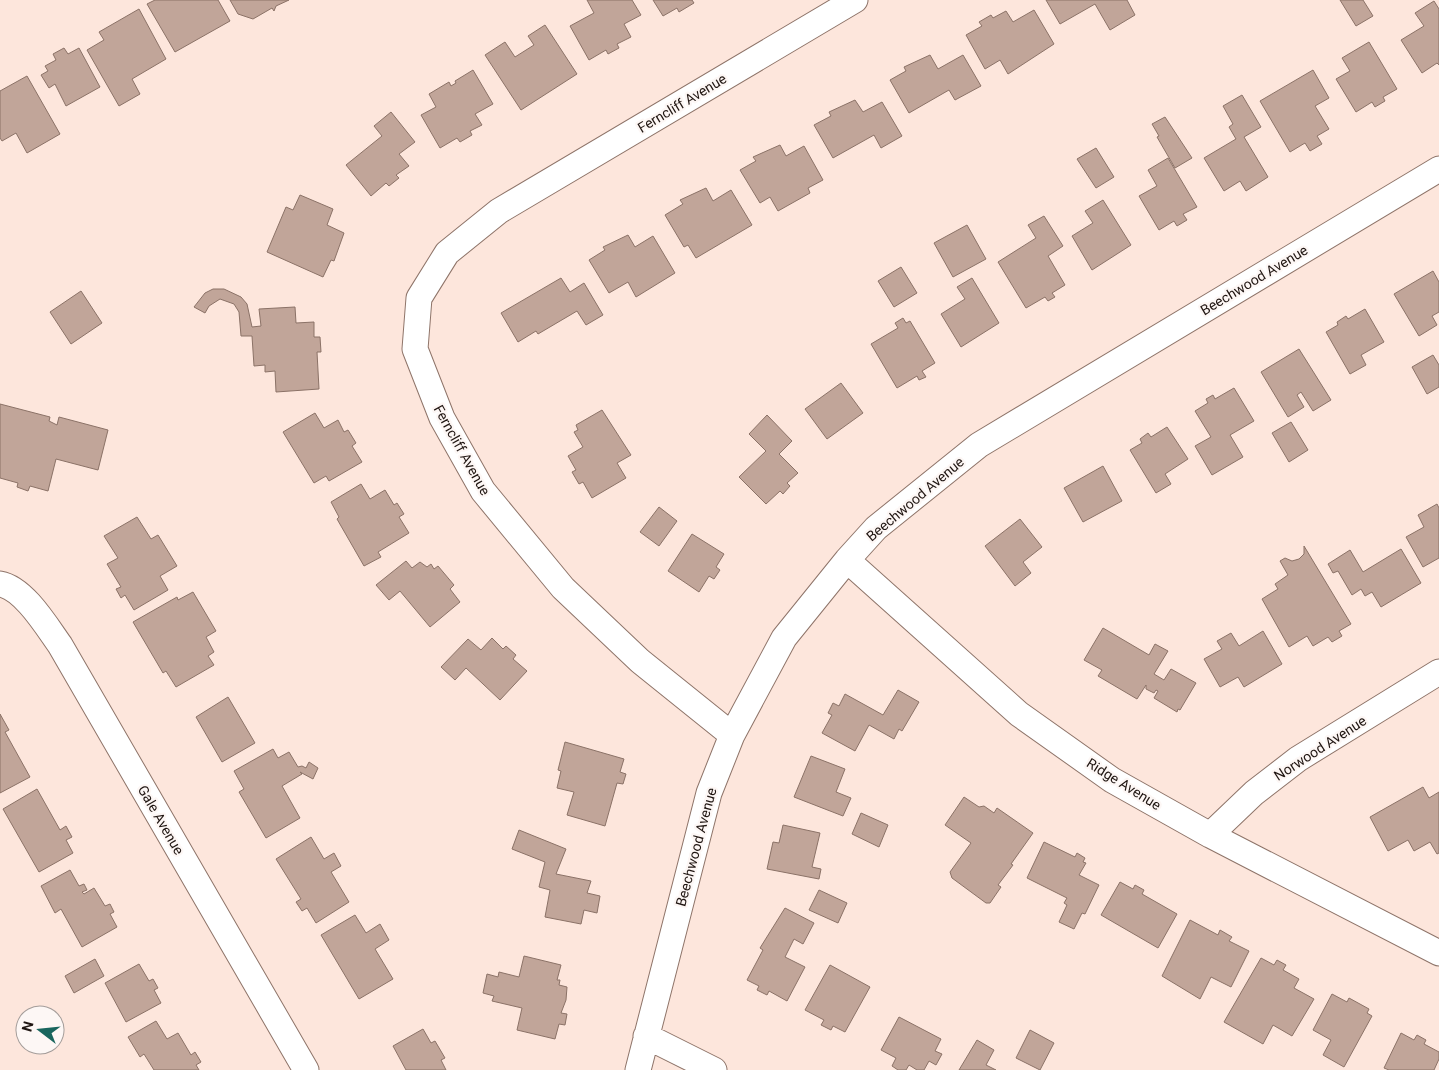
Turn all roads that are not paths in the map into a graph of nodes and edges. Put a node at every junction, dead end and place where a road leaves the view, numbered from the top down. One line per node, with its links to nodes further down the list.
1 (855, 0): 6 (street, Ferncliff Avenue)
2 (1439, 169): 3 (street, Beechwood Avenue)
3 (847, 560): 6 (street, Beechwood Avenue); 7 (street, Ridge Avenue)
4 (0, 584): 10 (street, Gale Avenue)
5 (1439, 672): 7 (street, Norwood Avenue)
6 (732, 735): 9 (street, Beechwood Avenue)
7 (1210, 835): 8 (street, Ridge Avenue)
8 (1439, 953)
9 (646, 1036): 11 (street, Beechwood Avenue); 12 (street)
10 (306, 1070)
11 (638, 1070)
12 (714, 1070)

